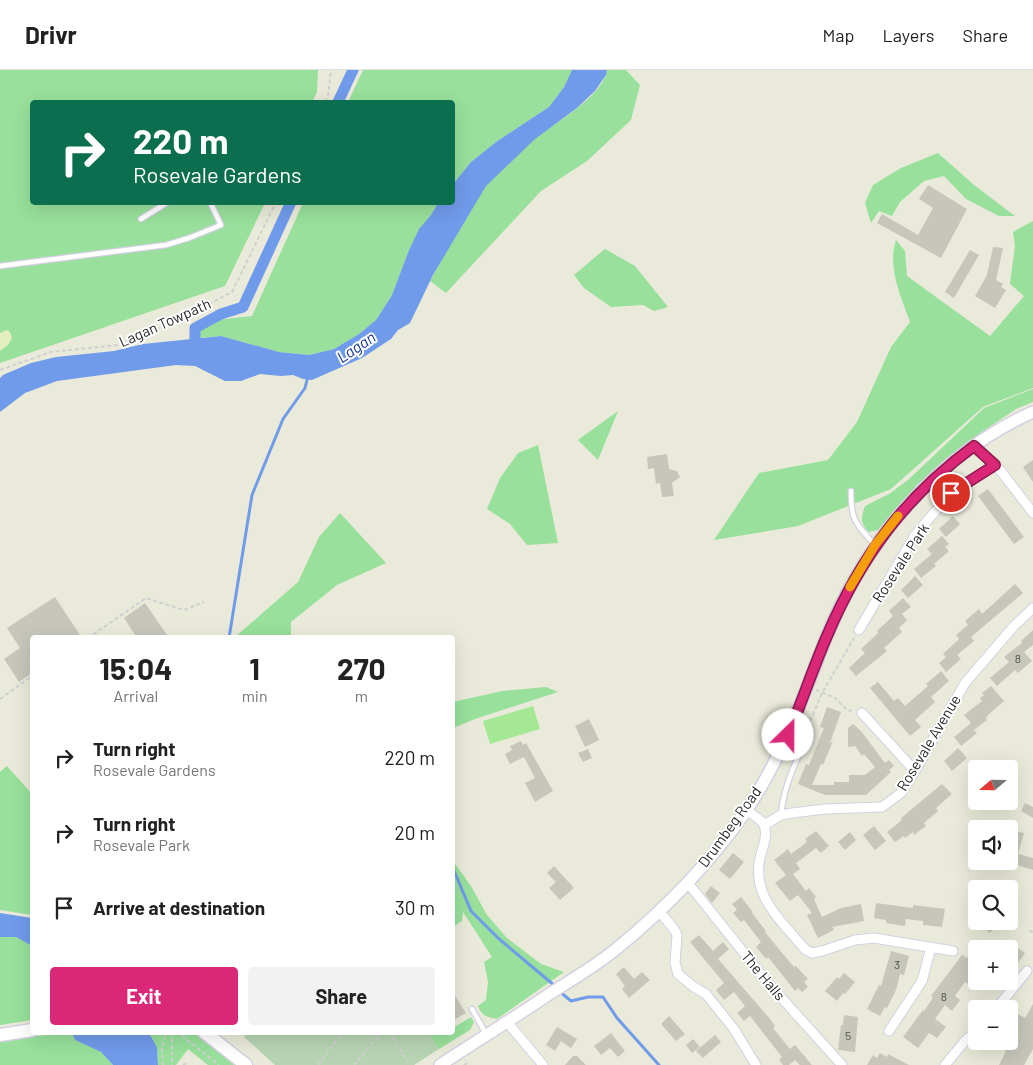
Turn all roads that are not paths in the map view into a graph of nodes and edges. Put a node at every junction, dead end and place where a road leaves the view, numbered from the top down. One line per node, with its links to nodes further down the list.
1 (163, 205): 3 (lane)
2 (211, 205): 4 (lane)
3 (141, 219)
4 (0, 266)
5 (1033, 412): 6 (street, Drumbeg Road)
6 (974, 446): 7 (street); 10 (street, Drumbeg Road)
7 (995, 465): 9 (street); 12 (street, Rosevale Park)
8 (851, 491): 10 (lane)
9 (1033, 513)
10 (875, 545): 16 (street, Drumbeg Road)
11 (1033, 608): 15 (street, Rosevale Avenue)
12 (858, 630)
13 (862, 713): 15 (street)
14 (800, 752): 17 (lane)
15 (915, 771): 17 (street, Rosevale Avenue)
16 (746, 811): 18 (street); 19 (street, Drumbeg Road)
17 (781, 815): 18 (street, Rosevale Avenue)
18 (764, 825): 21 (street)
19 (688, 883): 20 (street, Drumbeg Road); 37 (street, The Halls)
20 (659, 911): 26 (street, Drumbeg Road); 36 (street)
21 (931, 947): 22 (street); 28 (street)
22 (953, 951)
23 (1027, 971): 24 (street)
24 (1003, 1000)
25 (472, 1009): 31 (lane)
26 (507, 1022): 31 (street, Drumbeg Road); 35 (street)
27 (30, 1030): 29 (main road)
28 (889, 1031)
29 (0, 1035)
30 (207, 1035): 33 (main road)
31 (487, 1035): 34 (street, Drumbeg Road)
32 (968, 1040): 38 (street)
33 (241, 1064)
34 (440, 1065)
35 (543, 1065)
36 (756, 1065)
37 (842, 1065)
38 (945, 1065)

